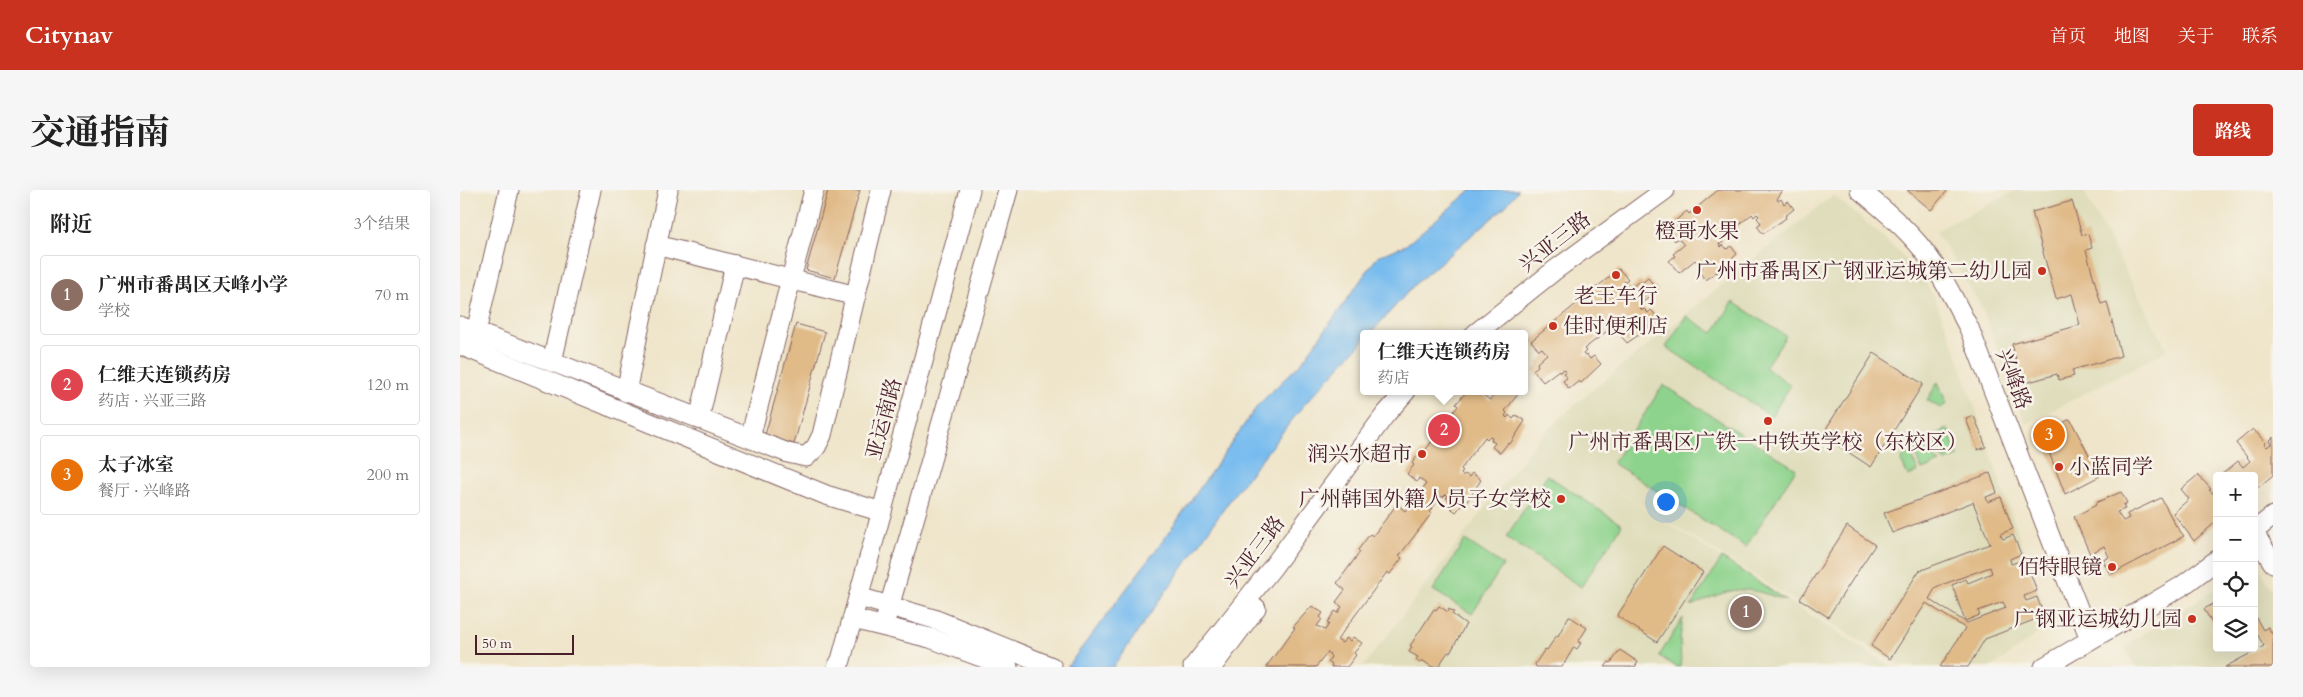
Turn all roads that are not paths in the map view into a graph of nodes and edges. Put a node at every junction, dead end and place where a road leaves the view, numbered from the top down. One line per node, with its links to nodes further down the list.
1 (509, 190): 15 (street)
2 (591, 190): 19 (street)
3 (668, 190): 11 (street)
4 (814, 190): 13 (street)
5 (881, 190): 14 (street)
6 (970, 190): 25 (street, 亚运南路)
7 (1008, 190): 32 (street)
8 (1644, 190): 16 (street, 兴亚三路)
9 (1665, 190): 17 (street, 兴亚三路)
10 (1860, 190): 35 (street, 兴峰路)
11 (656, 245): 12 (street); 20 (street)
12 (735, 265): 13 (street); 23 (street)
13 (790, 280): 14 (street); 24 (street)
14 (856, 296): 24 (street)
15 (468, 329): 19 (street)
16 (1467, 330)
17 (1480, 330)
18 (460, 345): 25 (street)
19 (552, 362): 20 (street)
20 (626, 392): 23 (street)
21 (1402, 395): 39 (street, 兴亚三路)
22 (1416, 395): 40 (street, 兴亚三路)
23 (699, 419): 24 (street)
24 (750, 438)
25 (882, 512): 31 (street, 亚运南路)
26 (2273, 516): 27 (street)
27 (2258, 529)
28 (2258, 539): 30 (street)
29 (2214, 562): 35 (street)
30 (2273, 563)
31 (859, 597): 32 (street); 33 (street, 亚运南路)
32 (890, 606): 34 (street); 37 (street)
33 (853, 619): 34 (street); 36 (street, 亚运南路)
34 (884, 626): 38 (street)
35 (2090, 639): 41 (street)
36 (839, 664)
37 (1048, 665)
38 (1008, 667)
39 (1193, 667)
40 (1212, 667)
41 (2044, 667)

